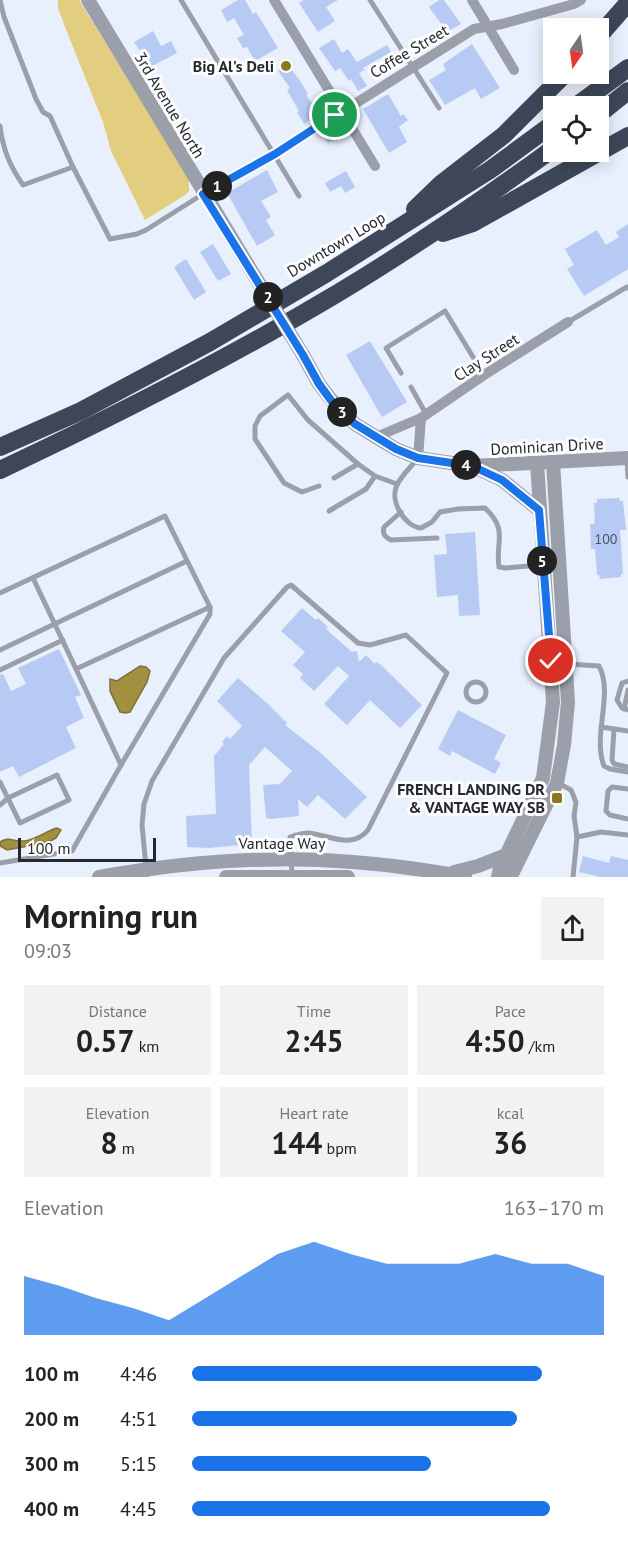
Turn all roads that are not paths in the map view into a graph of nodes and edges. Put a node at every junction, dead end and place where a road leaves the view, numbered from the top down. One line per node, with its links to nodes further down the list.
1 (0, 0): 26 (lane)
2 (88, 0): 27 (street, 3rd Avenue North)
3 (181, 0): 23 (lane)
4 (274, 0): 19 (street)
5 (370, 0): 11 (lane)
6 (472, 0): 10 (street)
7 (575, 2): 10 (street, Coffee Street)
8 (628, 3): 9 (highway)
9 (609, 25)
10 (488, 26): 11 (street, Coffee Street); 13 (street)
11 (412, 67): 18 (lane); 19 (street, Coffee Street)
12 (628, 68): 16 (highway)
13 (514, 70)
14 (555, 84): 29 (highway)
15 (628, 91): 17 (highway)
16 (590, 96)
17 (609, 106)
18 (440, 108)
19 (341, 111): 23 (street, Coffee Street); 25 (street)
20 (0, 126): 26 (lane)
21 (543, 131): 29 (highway, Downtown Loop)
22 (628, 136): 30 (highway)
23 (275, 154): 27 (street, Coffee Street); 28 (lane)
24 (543, 156): 30 (highway)
25 (375, 166)
26 (73, 167): 27 (lane)
27 (203, 194): 37 (street, 3rd Avenue North, bridge)
28 (298, 196)
29 (390, 235): 38 (highway, Downtown Loop)
30 (421, 241): 45 (highway)
31 (628, 288): 32 (lane)
32 (568, 322): 34 (street, Clay Street)
33 (401, 373): 34 (lane)
34 (484, 375): 36 (street, Clay Street)
35 (411, 387): 36 (lane)
36 (424, 416): 37 (street, Clay Street); 40 (street)
37 (376, 437): 40 (street, 3rd Avenue North)
38 (0, 447)
39 (627, 458): 41 (street, Dominican Drive); 47 (lane)
40 (425, 459): 44 (street, Dominican Drive); 49 (lane)
41 (553, 462): 42 (street, Dominican Drive); 56 (street)
42 (537, 463): 44 (street, Dominican Drive); 51 (street)
43 (358, 464): 46 (lane); 48 (lane); 50 (lane)
44 (472, 466): 51 (street)
45 (0, 470)
46 (375, 476): 49 (lane); 52 (lane)
47 (628, 477)
48 (334, 478)
49 (397, 484): 53 (lane)
50 (319, 486)
51 (539, 510): 57 (street)
52 (329, 511)
53 (401, 512): 54 (lane); 57 (lane)
54 (437, 538)
55 (188, 561): 58 (lane); 60 (lane); 61 (lane)
56 (559, 568): 57 (street); 64 (street)
57 (543, 570): 76 (street)
58 (33, 578): 59 (lane); 61 (lane)
59 (0, 593)
60 (210, 607): 66 (lane); 73 (lane)
61 (55, 624): 62 (lane); 63 (lane)
62 (63, 640): 65 (lane); 66 (lane)
63 (0, 650)
64 (566, 664): 70 (lane); 78 (street)
65 (0, 669)
66 (76, 669): 73 (lane)
67 (628, 681): 69 (lane)
68 (628, 690): 69 (lane)
69 (626, 710)
70 (601, 727): 71 (lane); 75 (lane)
71 (614, 729): 72 (lane); 74 (lane)
72 (628, 731)
73 (121, 765): 87 (lane)
74 (628, 767)
75 (628, 772)
76 (543, 778): 78 (street); 85 (street)
77 (0, 782): 80 (lane)
78 (557, 783): 84 (lane); 85 (street)
79 (628, 789): 82 (lane)
80 (8, 798): 80 (lane); 81 (lane)
81 (0, 805)
82 (628, 819)
83 (628, 836): 84 (lane)
84 (577, 837): 98 (lane)
85 (513, 857): 89 (street); 95 (street); 96 (street); 97 (street)
86 (291, 858): 88 (street, Vantage Way); 88 (lane); 89 (street, Vantage Way); 92 (lane)
87 (0, 863)
88 (146, 873): 90 (street, Vantage Way)
89 (448, 874): 94 (street, Vantage Way)
90 (99, 877)
91 (226, 877): 92 (street, Vantage Way)
92 (292, 877): 93 (street, Vantage Way)
93 (348, 877)
94 (465, 877)
95 (498, 877)
96 (506, 877)
97 (523, 877)
98 (572, 877)

